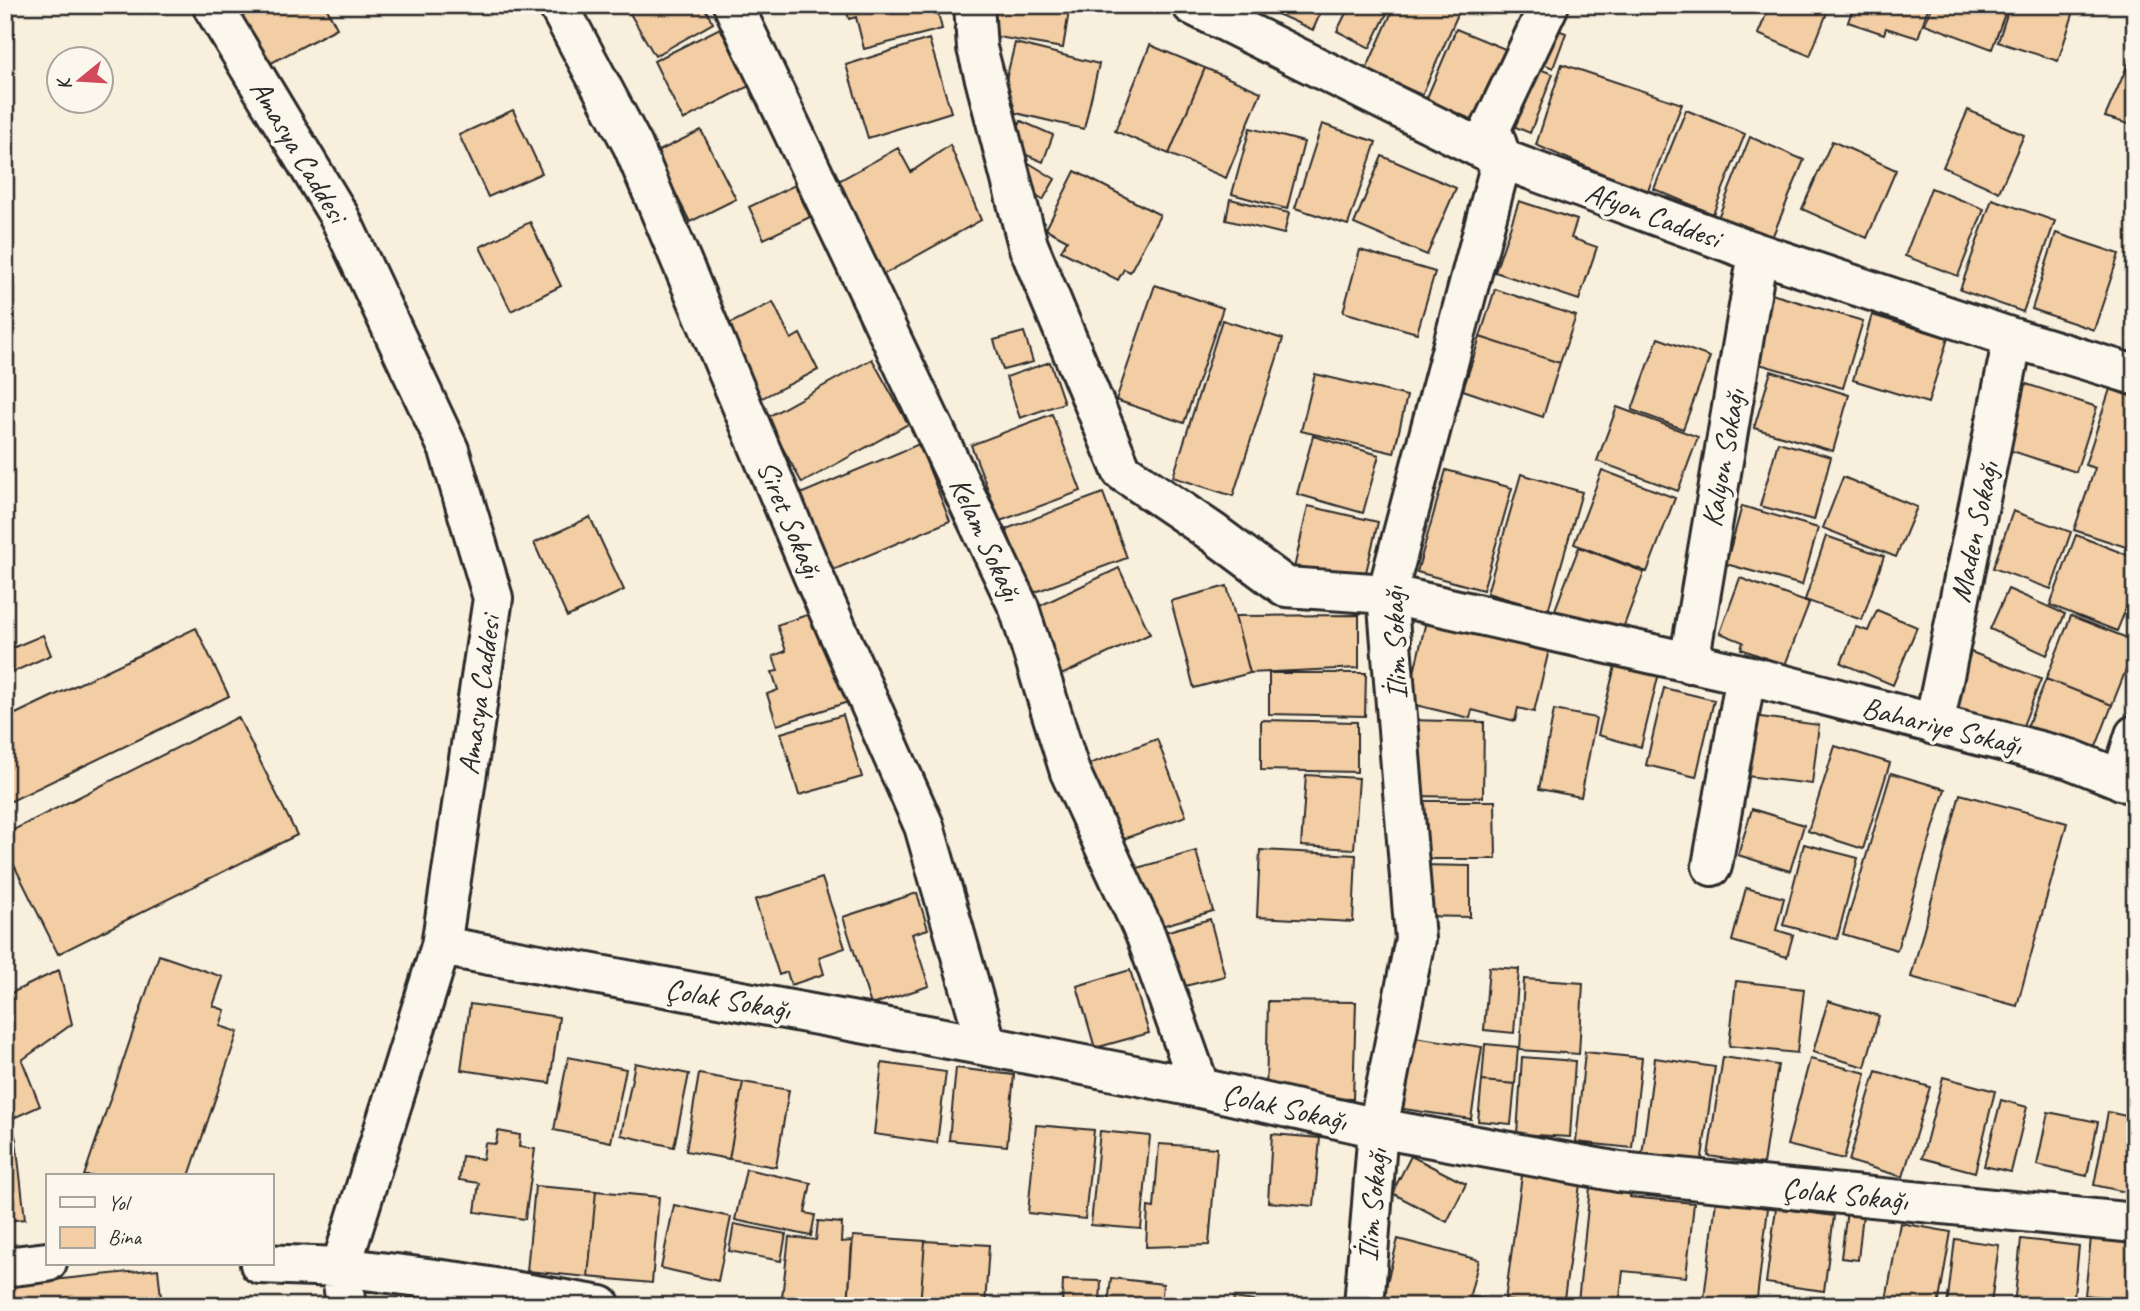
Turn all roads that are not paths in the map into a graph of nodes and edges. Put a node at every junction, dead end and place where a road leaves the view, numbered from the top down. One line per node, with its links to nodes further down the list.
1 (212, 5): 18 (street, Amasya Caddesi)
2 (558, 5): 19 (street, Siret Sokağı)
3 (733, 5): 20 (street, Kelam Sokağı)
4 (974, 5): 11 (street, Bahariye Sokağı)
5 (1192, 5): 7 (street, Afyon Caddesi)
6 (1549, 5): 7 (street)
7 (1502, 159): 8 (street, Afyon Caddesi); 11 (street, İlim Sokağı)
8 (1758, 253): 9 (street, Afyon Caddesi); 12 (street, Kalyon Sokağı)
9 (2013, 338): 10 (street, Afyon Caddesi); 14 (street, Maden Sokağı)
10 (2135, 375)
11 (1387, 594): 12 (street, Bahariye Sokağı); 21 (street, İlim Sokağı)
12 (1689, 663): 13 (street, Bahariye Sokağı)
13 (1746, 676): 14 (street, Bahariye Sokağı); 17 (street)
14 (1934, 725): 16 (street, Bahariye Sokağı)
15 (2135, 735): 16 (street)
16 (2128, 783)
17 (1712, 866)
18 (441, 946): 19 (street, Çolak Sokağı); 26 (street, Amasya Caddesi)
19 (988, 1046): 20 (street, Çolak Sokağı)
20 (1200, 1088): 21 (street, Çolak Sokağı)
21 (1378, 1128): 22 (street, Çolak Sokağı); 30 (street, İlim Sokağı)
22 (2135, 1223)
23 (46, 1262): 25 (street)
24 (273, 1264): 26 (street)
25 (5, 1267)
26 (341, 1267): 27 (street); 28 (street)
27 (462, 1294): 29 (street)
28 (346, 1306)
29 (601, 1306)
30 (1364, 1306)

